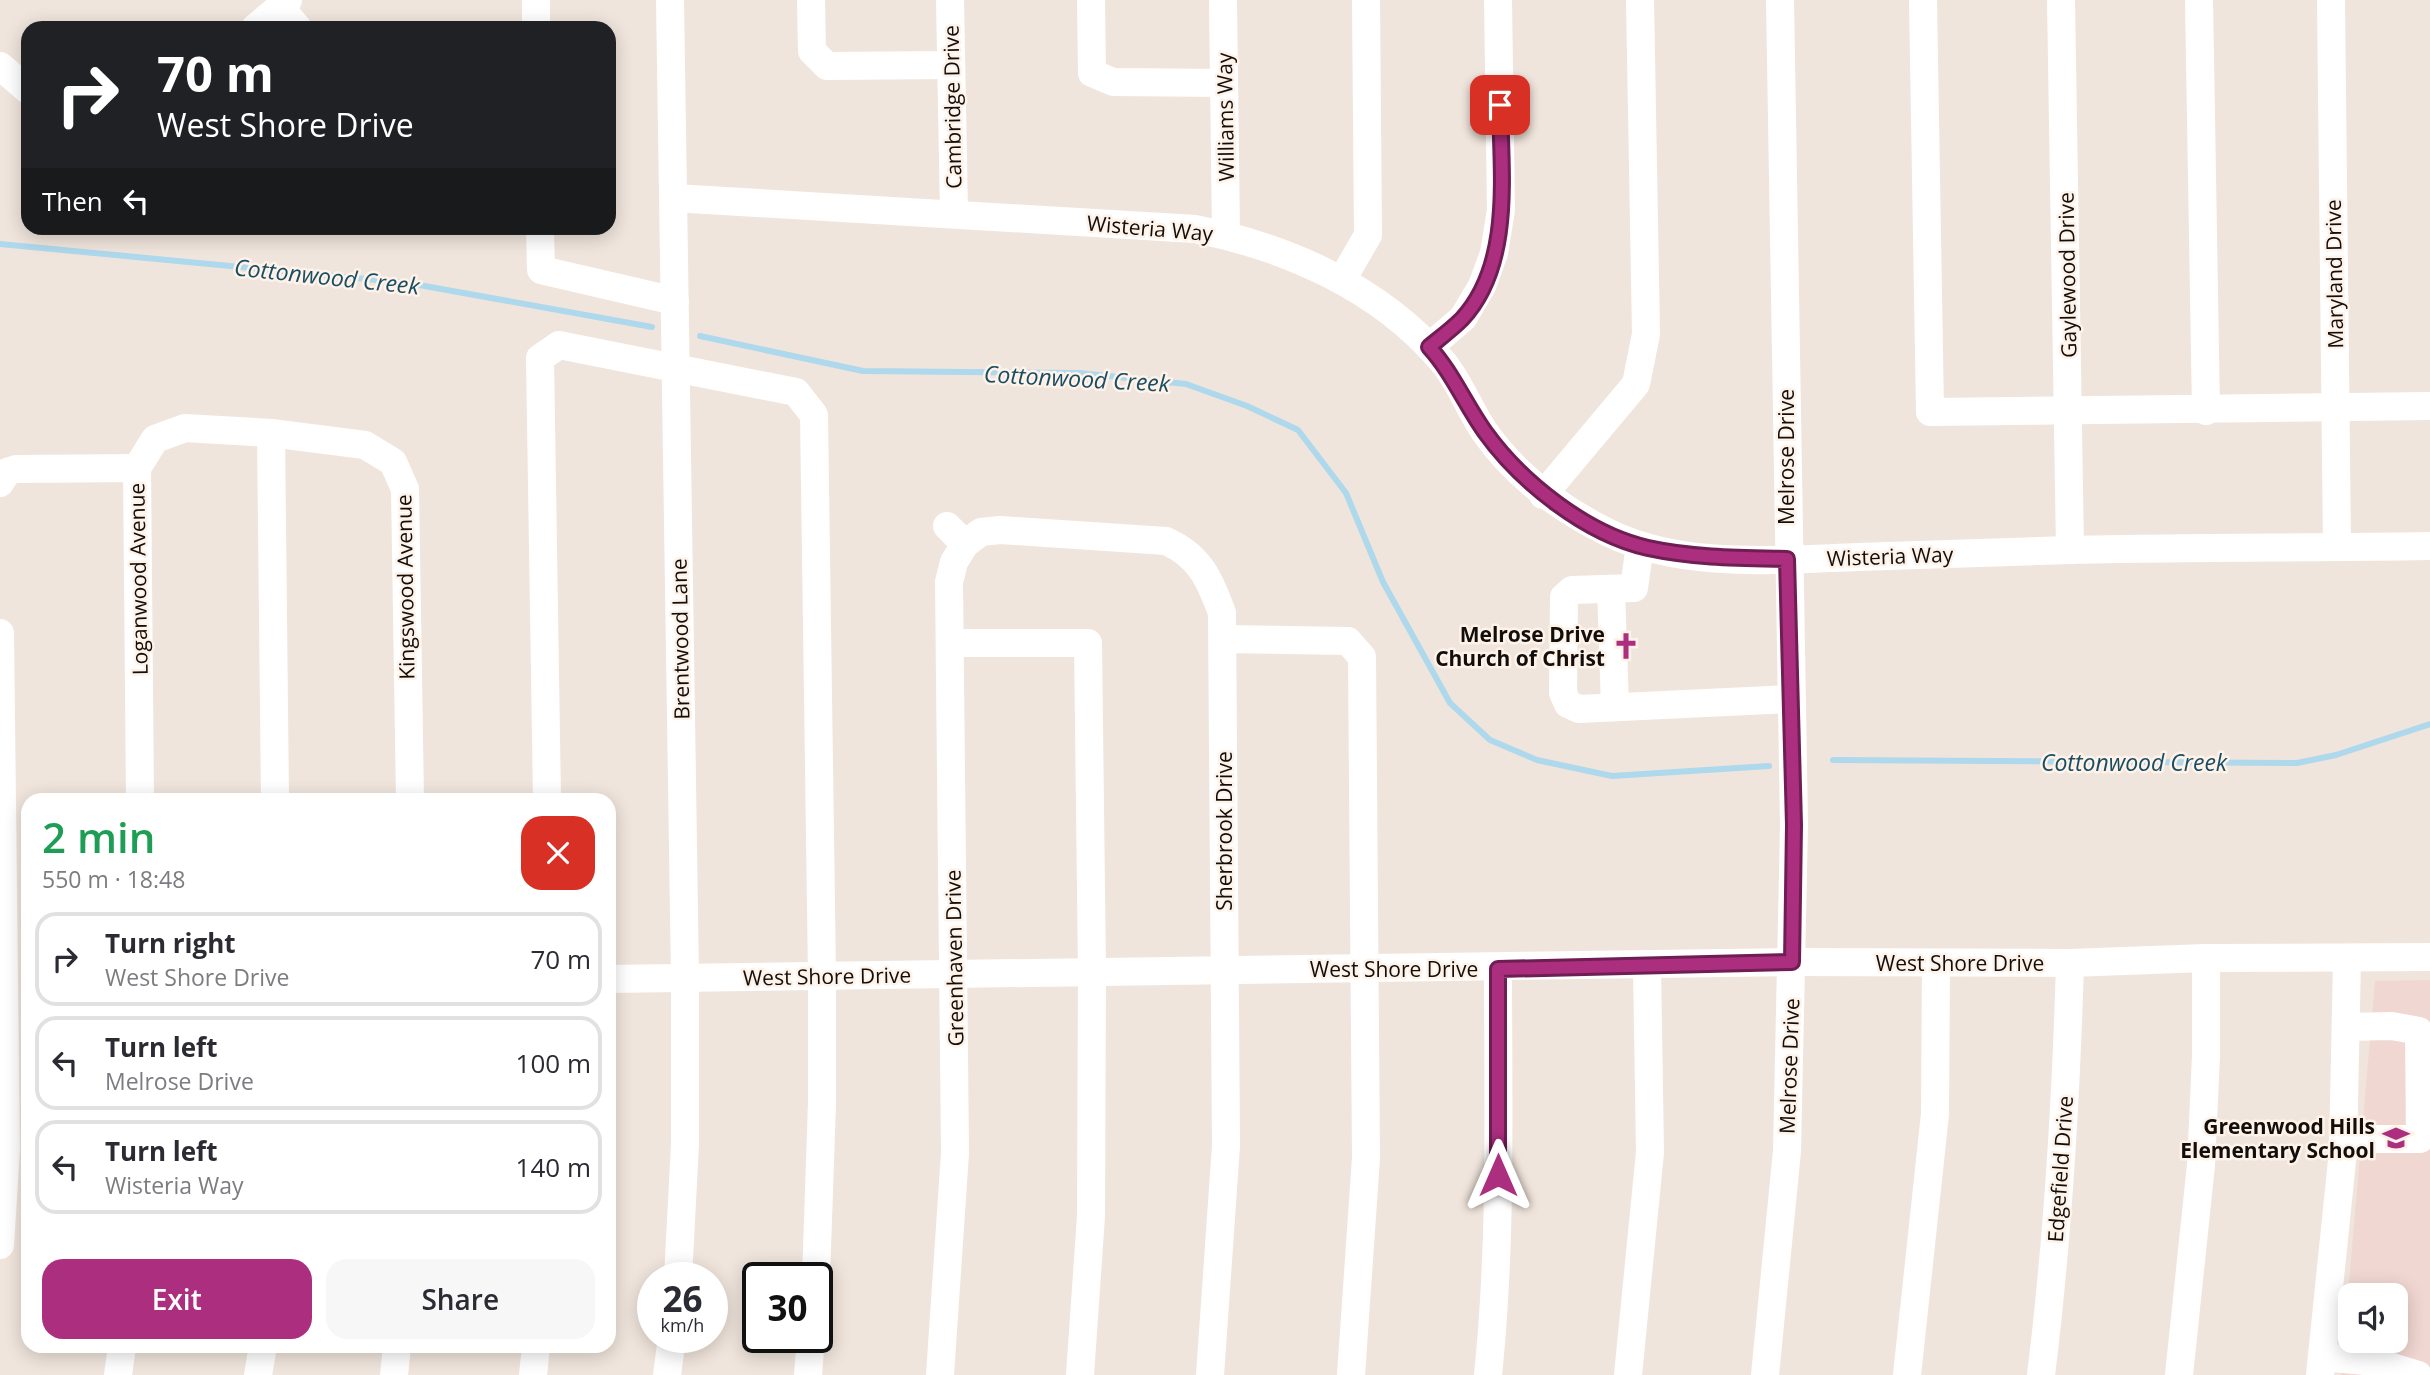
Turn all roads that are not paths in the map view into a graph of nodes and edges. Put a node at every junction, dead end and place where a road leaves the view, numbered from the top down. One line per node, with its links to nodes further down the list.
1 (536, 0): 17 (street)
2 (670, 0): 22 (street, Brentwood Lane)
3 (811, 0): 18 (street)
4 (950, 0): 18 (street, Cambridge Drive)
5 (1091, 0): 20 (street)
6 (1223, 0): 20 (street, Williams Way)
7 (1366, 0): 26 (street)
8 (1498, 0): 28 (street)
9 (1640, 0): 37 (street)
10 (1780, 0): 43 (street, Melrose Drive)
11 (1923, 0): 33 (street)
12 (2060, 0): 33 (street, Gaylewood Drive)
13 (2199, 0): 32 (street)
14 (2331, 0): 31 (street, Maryland Drive)
15 (289, 12): 16 (street)
16 (270, 21)
17 (536, 21)
18 (951, 65): 23 (street, Cambridge Drive)
19 (0, 66): 21 (street)
20 (1224, 83): 25 (street, Williams Way)
21 (21, 84)
22 (674, 198): 23 (street, Wisteria Way); 27 (street, Brentwood Lane)
23 (954, 213): 25 (street, Wisteria Way)
24 (540, 235): 27 (street)
25 (1226, 235): 26 (street, Wisteria Way)
26 (1342, 280): 28 (street, Wisteria Way)
27 (676, 301): 29 (street, Brentwood Lane)
28 (1429, 347): 37 (street, Wisteria Way)
29 (676, 366): 53 (street); 66 (street); 67 (street, Brentwood Lane)
30 (2430, 406): 31 (street)
31 (2336, 409): 32 (street); 41 (street, Maryland Drive)
32 (2206, 411): 33 (street)
33 (2068, 413): 42 (street, Gaylewood Drive)
34 (271, 433): 35 (street, Loganwood Avenue); 51 (street); 52 (street, Kingswood Avenue)
35 (136, 468): 36 (street); 50 (street, Loganwood Avenue)
36 (0, 483)
37 (1543, 495): 39 (street, Wisteria Way)
38 (956, 535): 46 (street, Sherbrook Drive); 47 (street, Greenhaven Drive)
39 (1640, 545): 43 (street, Wisteria Way); 44 (street)
40 (2430, 546): 41 (street, Wisteria Way)
41 (2337, 547): 42 (street, Wisteria Way)
42 (2070, 550): 43 (street, Wisteria Way)
43 (1787, 559): 48 (street, Melrose Drive)
44 (1611, 589): 49 (street); 49 (street)
45 (0, 633): 69 (street)
46 (1224, 639): 62 (street); 63 (street, Sherbrook Drive)
47 (950, 643): 64 (street); 65 (street, Greenhaven Drive)
48 (1790, 699): 49 (street); 57 (street, Melrose Drive)
49 (1615, 707)
50 (140, 793)
51 (275, 793)
52 (410, 793)
53 (547, 793)
54 (2430, 957): 56 (street, West Shore Drive)
55 (2206, 958): 56 (street, West Shore Drive); 59 (street, West Shore Drive); 97 (street)
56 (2347, 959): 70 (street)
57 (1792, 962): 58 (street, West Shore Drive); 60 (street, West Shore Drive); 94 (street, Melrose Drive)
58 (1936, 963): 59 (street, West Shore Drive); 95 (street)
59 (2070, 963): 96 (street, Edgefield Drive)
60 (1647, 966): 61 (street, West Shore Drive); 93 (street)
61 (1498, 969): 62 (street, West Shore Drive); 92 (street)
62 (1364, 970): 63 (street, West Shore Drive); 91 (street)
63 (1225, 971): 64 (street, West Shore Drive); 90 (street, Sherbrook Drive)
64 (1092, 972): 65 (street, West Shore Drive); 89 (street)
65 (955, 973): 66 (street, West Shore Drive); 88 (street, Greenhaven Drive)
66 (822, 976): 67 (street, West Shore Drive); 74 (street)
67 (685, 978): 68 (street, West Shore Drive); 73 (street, Brentwood Lane)
68 (616, 979)
69 (11, 986): 72 (street)
70 (2346, 1027): 71 (street); 71 (street)
71 (2343, 1139): 81 (street)
72 (0, 1245)
73 (679, 1262)
74 (817, 1262)
75 (121, 1353): 82 (street)
76 (262, 1353): 83 (street)
77 (396, 1353): 84 (street)
78 (535, 1353): 85 (street)
79 (670, 1353): 86 (street)
80 (810, 1353): 87 (street)
81 (2321, 1366): 98 (street)
82 (118, 1375)
83 (258, 1375)
84 (394, 1375)
85 (533, 1375)
86 (667, 1375)
87 (808, 1375)
88 (940, 1375)
89 (1080, 1375)
90 (1210, 1375)
91 (1351, 1375)
92 (1488, 1375)
93 (1628, 1375)
94 (1765, 1375)
95 (1907, 1375)
96 (2041, 1375)
97 (2179, 1375)
98 (2418, 1375)

